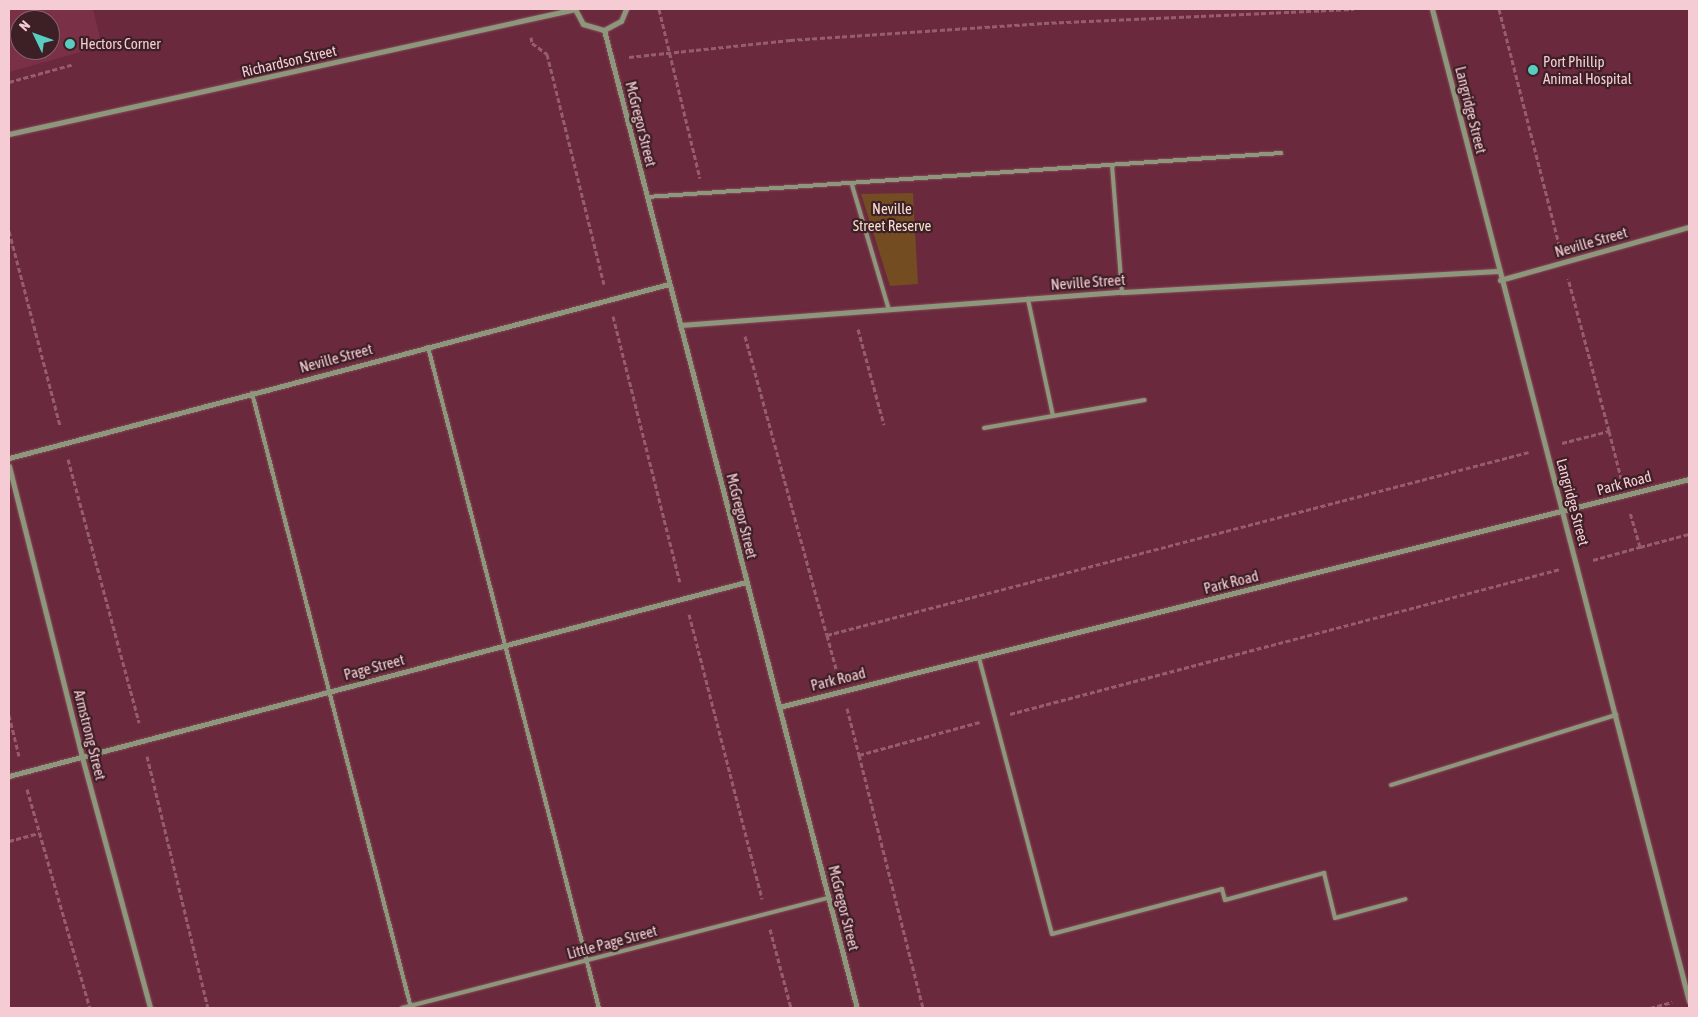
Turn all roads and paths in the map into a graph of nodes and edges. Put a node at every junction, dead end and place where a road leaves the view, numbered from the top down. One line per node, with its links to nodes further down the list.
1 (575, 9): 7 (street, Richardson Street); 8 (street)
2 (626, 9): 8 (street)
3 (659, 9): 9 (path)
4 (1354, 9): 9 (path)
5 (1432, 9): 22 (street, Langridge Street)
6 (1499, 9): 21 (path)
7 (529, 19): 13 (street, Richardson Street); 27 (path)
8 (604, 30): 10 (street, McGregor Street)
9 (670, 54): 10 (path); 17 (path)
10 (611, 59): 18 (street, McGregor Street)
11 (74, 64): 12 (path)
12 (9, 82)
13 (9, 134)
14 (1281, 153): 15 (lane)
15 (1112, 165): 16 (lane); 25 (lane)
16 (852, 185): 17 (lane); 28 (lane)
17 (704, 193): 18 (lane)
18 (647, 197): 24 (street, McGregor Street)
19 (1689, 227): 21 (street, Neville Street)
20 (9, 231): 39 (path)
21 (1564, 262): 23 (street, Neville Street); 38 (path)
22 (1499, 271): 23 (street, Langridge Street); 25 (street, Neville Street)
23 (1500, 280): 40 (street, Langridge Street)
24 (669, 284): 27 (street, Neville Street); 31 (street, McGregor Street)
25 (1122, 292): 26 (street, Neville Street)
26 (1028, 299): 28 (street, Neville Street); 35 (lane)
27 (609, 302): 32 (street, Neville Street); 50 (path)
28 (889, 311): 29 (street, Neville Street)
29 (854, 314): 30 (street, Neville Street); 36 (path)
30 (740, 320): 31 (street, Neville Street); 51 (path)
31 (680, 325): 49 (street, McGregor Street)
32 (428, 347): 33 (street, Neville Street); 52 (lane)
33 (252, 393): 39 (street, Neville Street); 55 (lane)
34 (1145, 400): 35 (lane)
35 (1053, 416): 37 (lane)
36 (884, 425)
37 (984, 428)
38 (1609, 430): 40 (path); 44 (path)
39 (64, 443): 41 (street, Neville Street); 60 (path)
40 (1545, 447): 45 (street, Langridge Street); 51 (path)
41 (9, 458)
42 (9, 466): 62 (street, Armstrong Street)
43 (1689, 479): 44 (street, Park Road)
44 (1626, 496): 45 (street, Park Road); 47 (path)
45 (1563, 512): 48 (street, Langridge Street); 53 (street, Park Road)
46 (1689, 534): 47 (path)
47 (1640, 547): 48 (path)
48 (1577, 565): 58 (street, Langridge Street); 59 (path)
49 (746, 582): 50 (street, Page Street); 56 (street, McGregor Street)
50 (684, 598): 52 (street, Page Street); 70 (path)
51 (827, 635): 54 (path)
52 (503, 646): 55 (street, Page Street); 71 (lane)
53 (979, 658): 54 (street, Park Road); 59 (lane)
54 (842, 691): 56 (street, Park Road); 61 (path)
55 (329, 692): 60 (street, Page Street); 73 (lane)
56 (779, 708): 68 (street, McGregor Street)
57 (9, 715): 63 (path)
58 (1617, 715): 65 (lane); 72 (street, Langridge Street)
59 (995, 718): 61 (path); 69 (lane)
60 (144, 740): 62 (street, Page Street); 76 (path)
61 (859, 755): 81 (path)
62 (82, 757): 63 (street, Page Street); 75 (street, Armstrong Street)
63 (23, 772): 64 (street, Page Street); 66 (path)
64 (9, 776)
65 (1391, 786)
66 (38, 833): 67 (path); 74 (path)
67 (9, 841)
68 (828, 898): 70 (lane, Little Page Street); 80 (street, McGregor Street)
69 (1406, 899)
70 (766, 914): 71 (lane, Little Page Street); 79 (path)
71 (587, 961): 73 (lane, Little Page Street); 78 (lane)
72 (1689, 1001)
73 (411, 1007): 77 (lane, Little Page Street)
74 (90, 1008)
75 (150, 1008)
76 (208, 1008)
77 (402, 1008)
78 (599, 1008)
79 (791, 1008)
80 (856, 1008)
81 (923, 1008)

